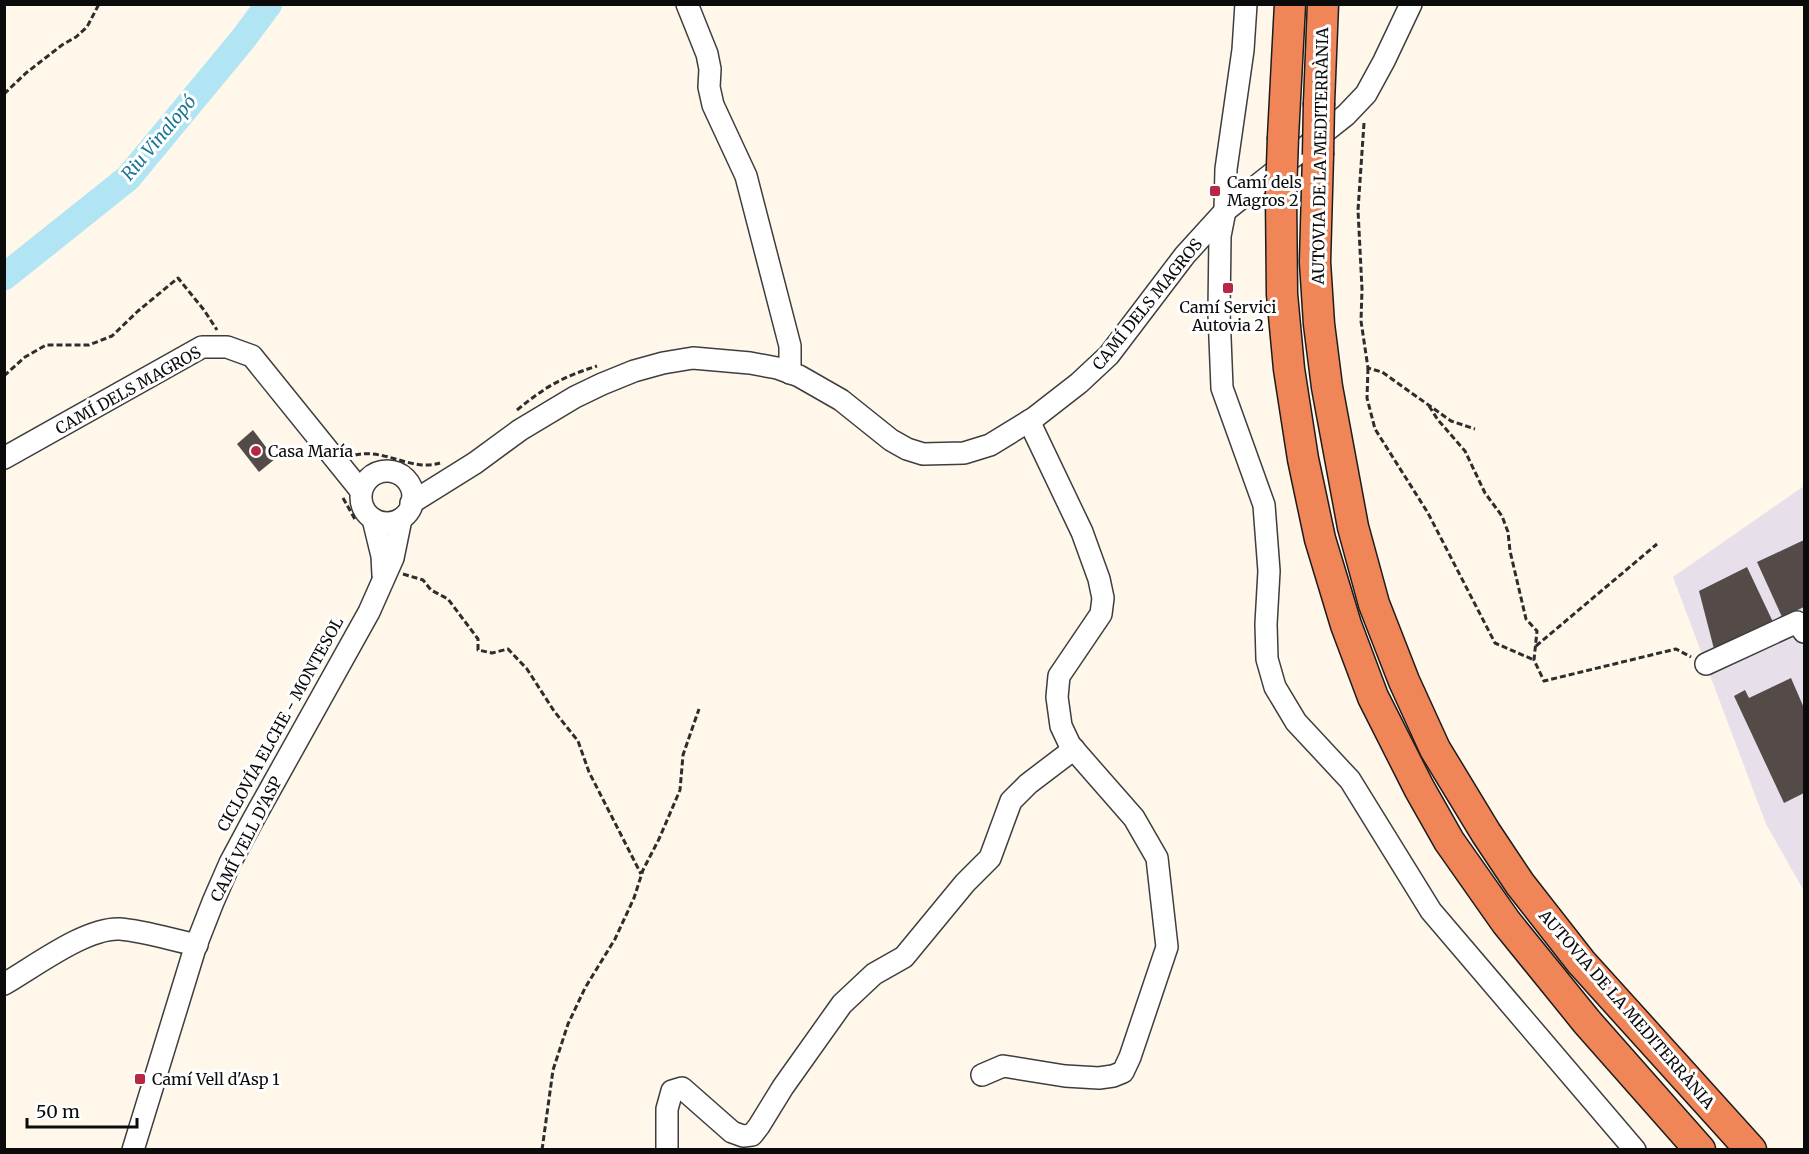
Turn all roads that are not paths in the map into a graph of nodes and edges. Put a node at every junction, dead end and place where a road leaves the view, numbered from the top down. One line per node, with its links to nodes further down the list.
1 (687, 4): 7 (street)
2 (1246, 4): 6 (street)
3 (1290, 4): 27 (highway, AUTOVIA DE LA MEDITERRÀNIA, bridge)
4 (1323, 4): 28 (highway, AUTOVIA DE LA MEDITERRÀNIA, bridge)
5 (1411, 4): 6 (street, CAMÍ DELS MAGROS)
6 (1225, 211): 8 (street, CAMÍ DELS MAGROS); 26 (street)
7 (790, 373): 8 (street, CAMÍ DELS MAGROS); 11 (street, CAMÍ DELS MAGROS)
8 (1029, 421): 20 (street)
9 (322, 444): 10 (street, CAMÍ DELS MAGROS); 12 (street, CAMÍ DELS MAGROS); 14 (street, CAMÍ DELS MAGROS)
10 (4, 458)
11 (452, 466): 13 (street, CAMÍ DELS MAGROS); 15 (street, CAMÍ DELS MAGROS)
12 (374, 474): 13 (street); 14 (street)
13 (404, 478): 15 (street)
14 (352, 494): 16 (street)
15 (406, 511): 16 (street); 17 (street, CAMÍ VELL D'ASP)
16 (367, 523): 17 (street, CAMÍ VELL D'ASP)
17 (385, 573): 21 (street, CAMÍ VELL D'ASP)
18 (1804, 632): 19 (street)
19 (1706, 664)
20 (1074, 749): 23 (street); 25 (street)
21 (197, 945): 22 (street); 24 (street, CAMÍ VELL D'ASP)
22 (4, 984)
23 (982, 1075)
24 (133, 1149)
25 (667, 1149)
26 (1635, 1149)
27 (1700, 1149)
28 (1751, 1149)

